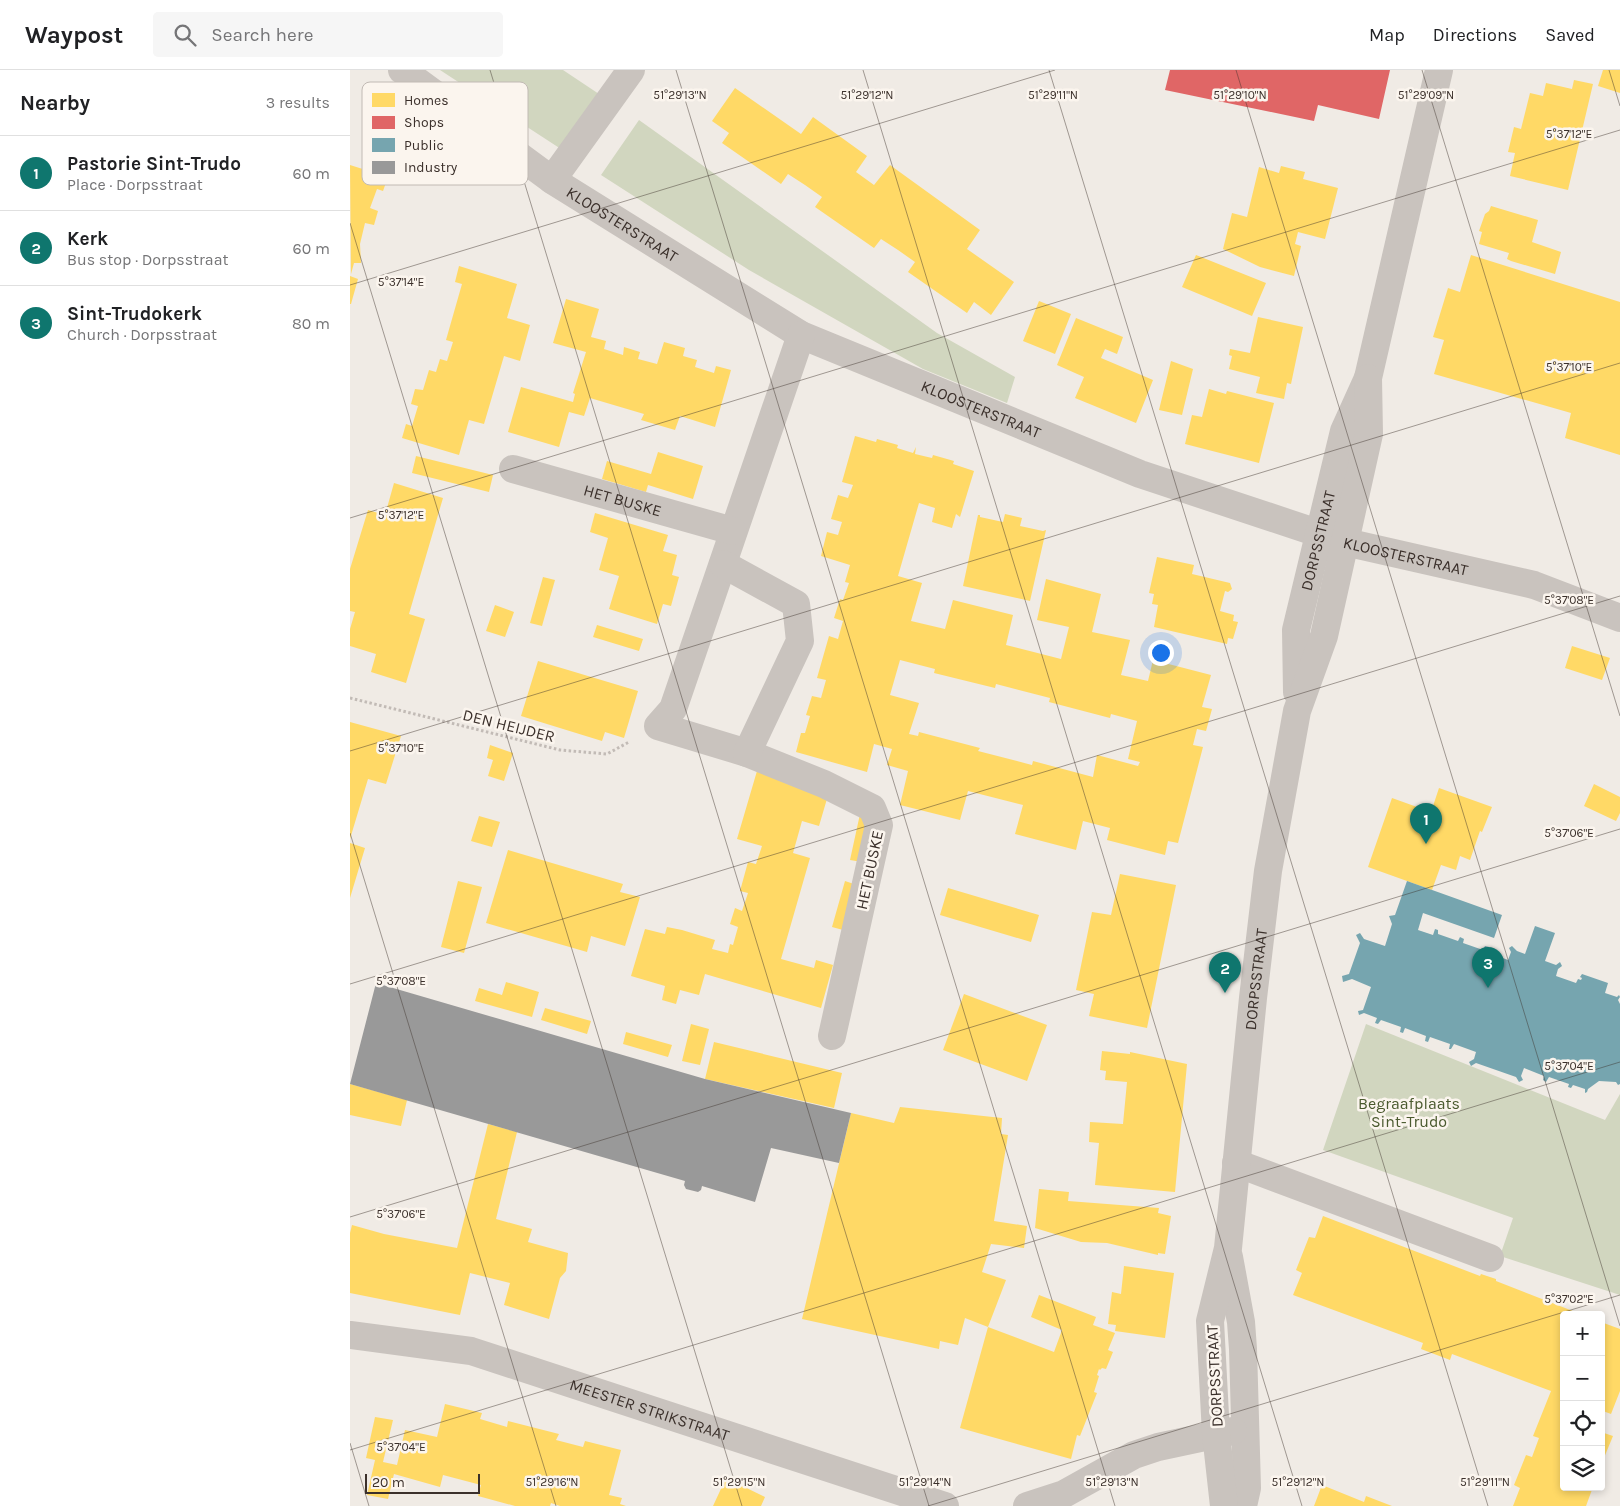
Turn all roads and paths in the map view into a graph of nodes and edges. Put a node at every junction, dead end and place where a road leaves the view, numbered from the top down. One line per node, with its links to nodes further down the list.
1 (402, 70): 4 (street, KLOOSTERSTRAAT)
2 (631, 70): 6 (street)
3 (1439, 70): 8 (street, DORPSSTRAAT)
4 (418, 82)
5 (528, 162): 6 (street, KLOOSTERSTRAAT)
6 (552, 180): 7 (street, KLOOSTERSTRAAT)
7 (800, 334): 10 (street); 11 (street, KLOOSTERSTRAAT)
8 (1368, 378): 11 (street, DORPSSTRAAT); 12 (street, DORPSSTRAAT)
9 (512, 469): 10 (street, HET BUSKE)
10 (733, 531): 13 (street)
11 (1319, 534): 12 (street, KLOOSTERSTRAAT); 16 (street, DORPSSTRAAT)
12 (1345, 542): 14 (street, KLOOSTERSTRAAT); 16 (street, DORPSSTRAAT)
13 (723, 564): 17 (street); 18 (street)
14 (1620, 618)
15 (350, 698): 17 (path, DEN HEIJDER)
16 (1297, 710): 20 (street, DORPSSTRAAT)
17 (658, 726): 18 (street, HET BUSKE)
18 (747, 753): 19 (street, HET BUSKE)
19 (832, 1036)
20 (1236, 1162): 21 (street, DORPSSTRAAT); 22 (street)
21 (1228, 1248): 24 (street, DORPSSTRAAT); 25 (street, DORPSSTRAAT)
22 (1490, 1258)
23 (350, 1334): 26 (street, MEESTER STRIKSTRAAT)
24 (1246, 1430): 25 (street); 29 (street, DORPSSTRAAT)
25 (1216, 1434): 27 (street); 28 (street, DORPSSTRAAT)
26 (945, 1506)
27 (1027, 1506)
28 (1224, 1506)
29 (1243, 1506)

